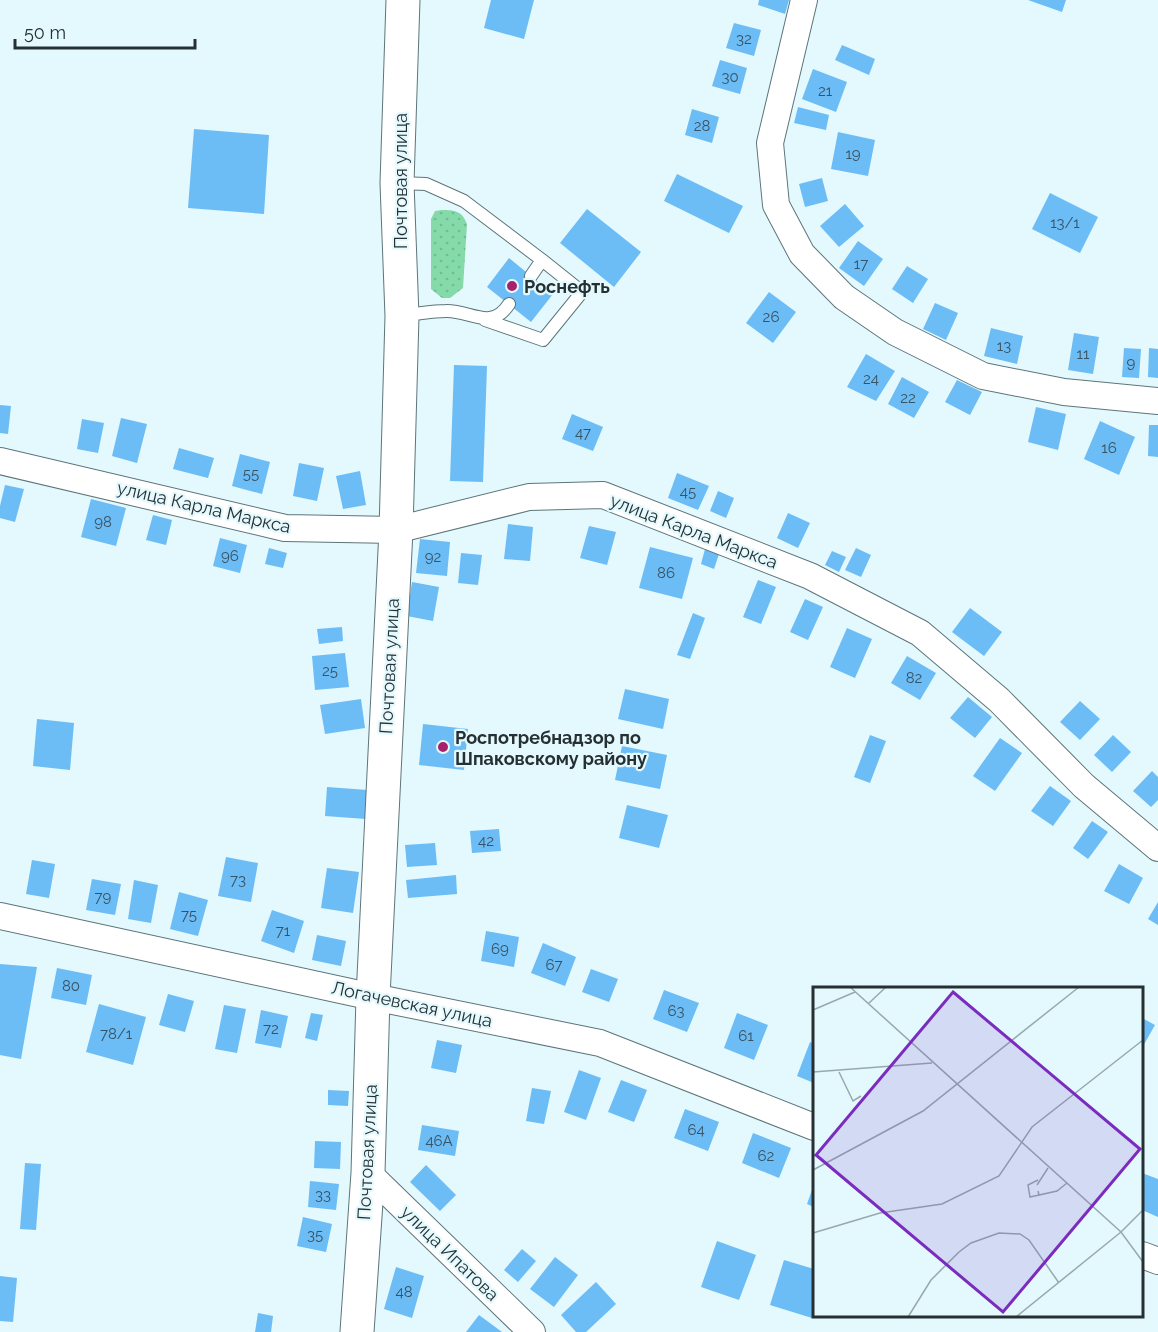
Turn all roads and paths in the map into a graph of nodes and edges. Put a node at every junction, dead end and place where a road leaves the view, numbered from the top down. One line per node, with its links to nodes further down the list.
1 (403, 0): 3 (main road, Почтовая улица)
2 (804, 0): 9 (street)
3 (397, 183): 4 (lane); 7 (main road, Почтовая улица)
4 (542, 260): 5 (lane); 8 (lane)
5 (531, 276)
6 (509, 304): 8 (lane)
7 (402, 316): 8 (lane); 11 (main road, Почтовая улица)
8 (485, 320)
9 (1158, 401)
10 (0, 461): 11 (street, улица Карла Маркса)
11 (396, 530): 12 (street, улица Карла Маркса); 14 (main road, Почтовая улица)
12 (1158, 848)
13 (0, 916): 14 (street, Логачевская улица)
14 (373, 996): 15 (street, Логачевская улица); 16 (main road, Почтовая улица)
15 (813, 1127)
16 (368, 1173): 19 (main road, Почтовая улица); 20 (street, улица Ипатова)
17 (1143, 1254): 18 (street)
18 (1158, 1261)
19 (357, 1332)
20 (532, 1332)

